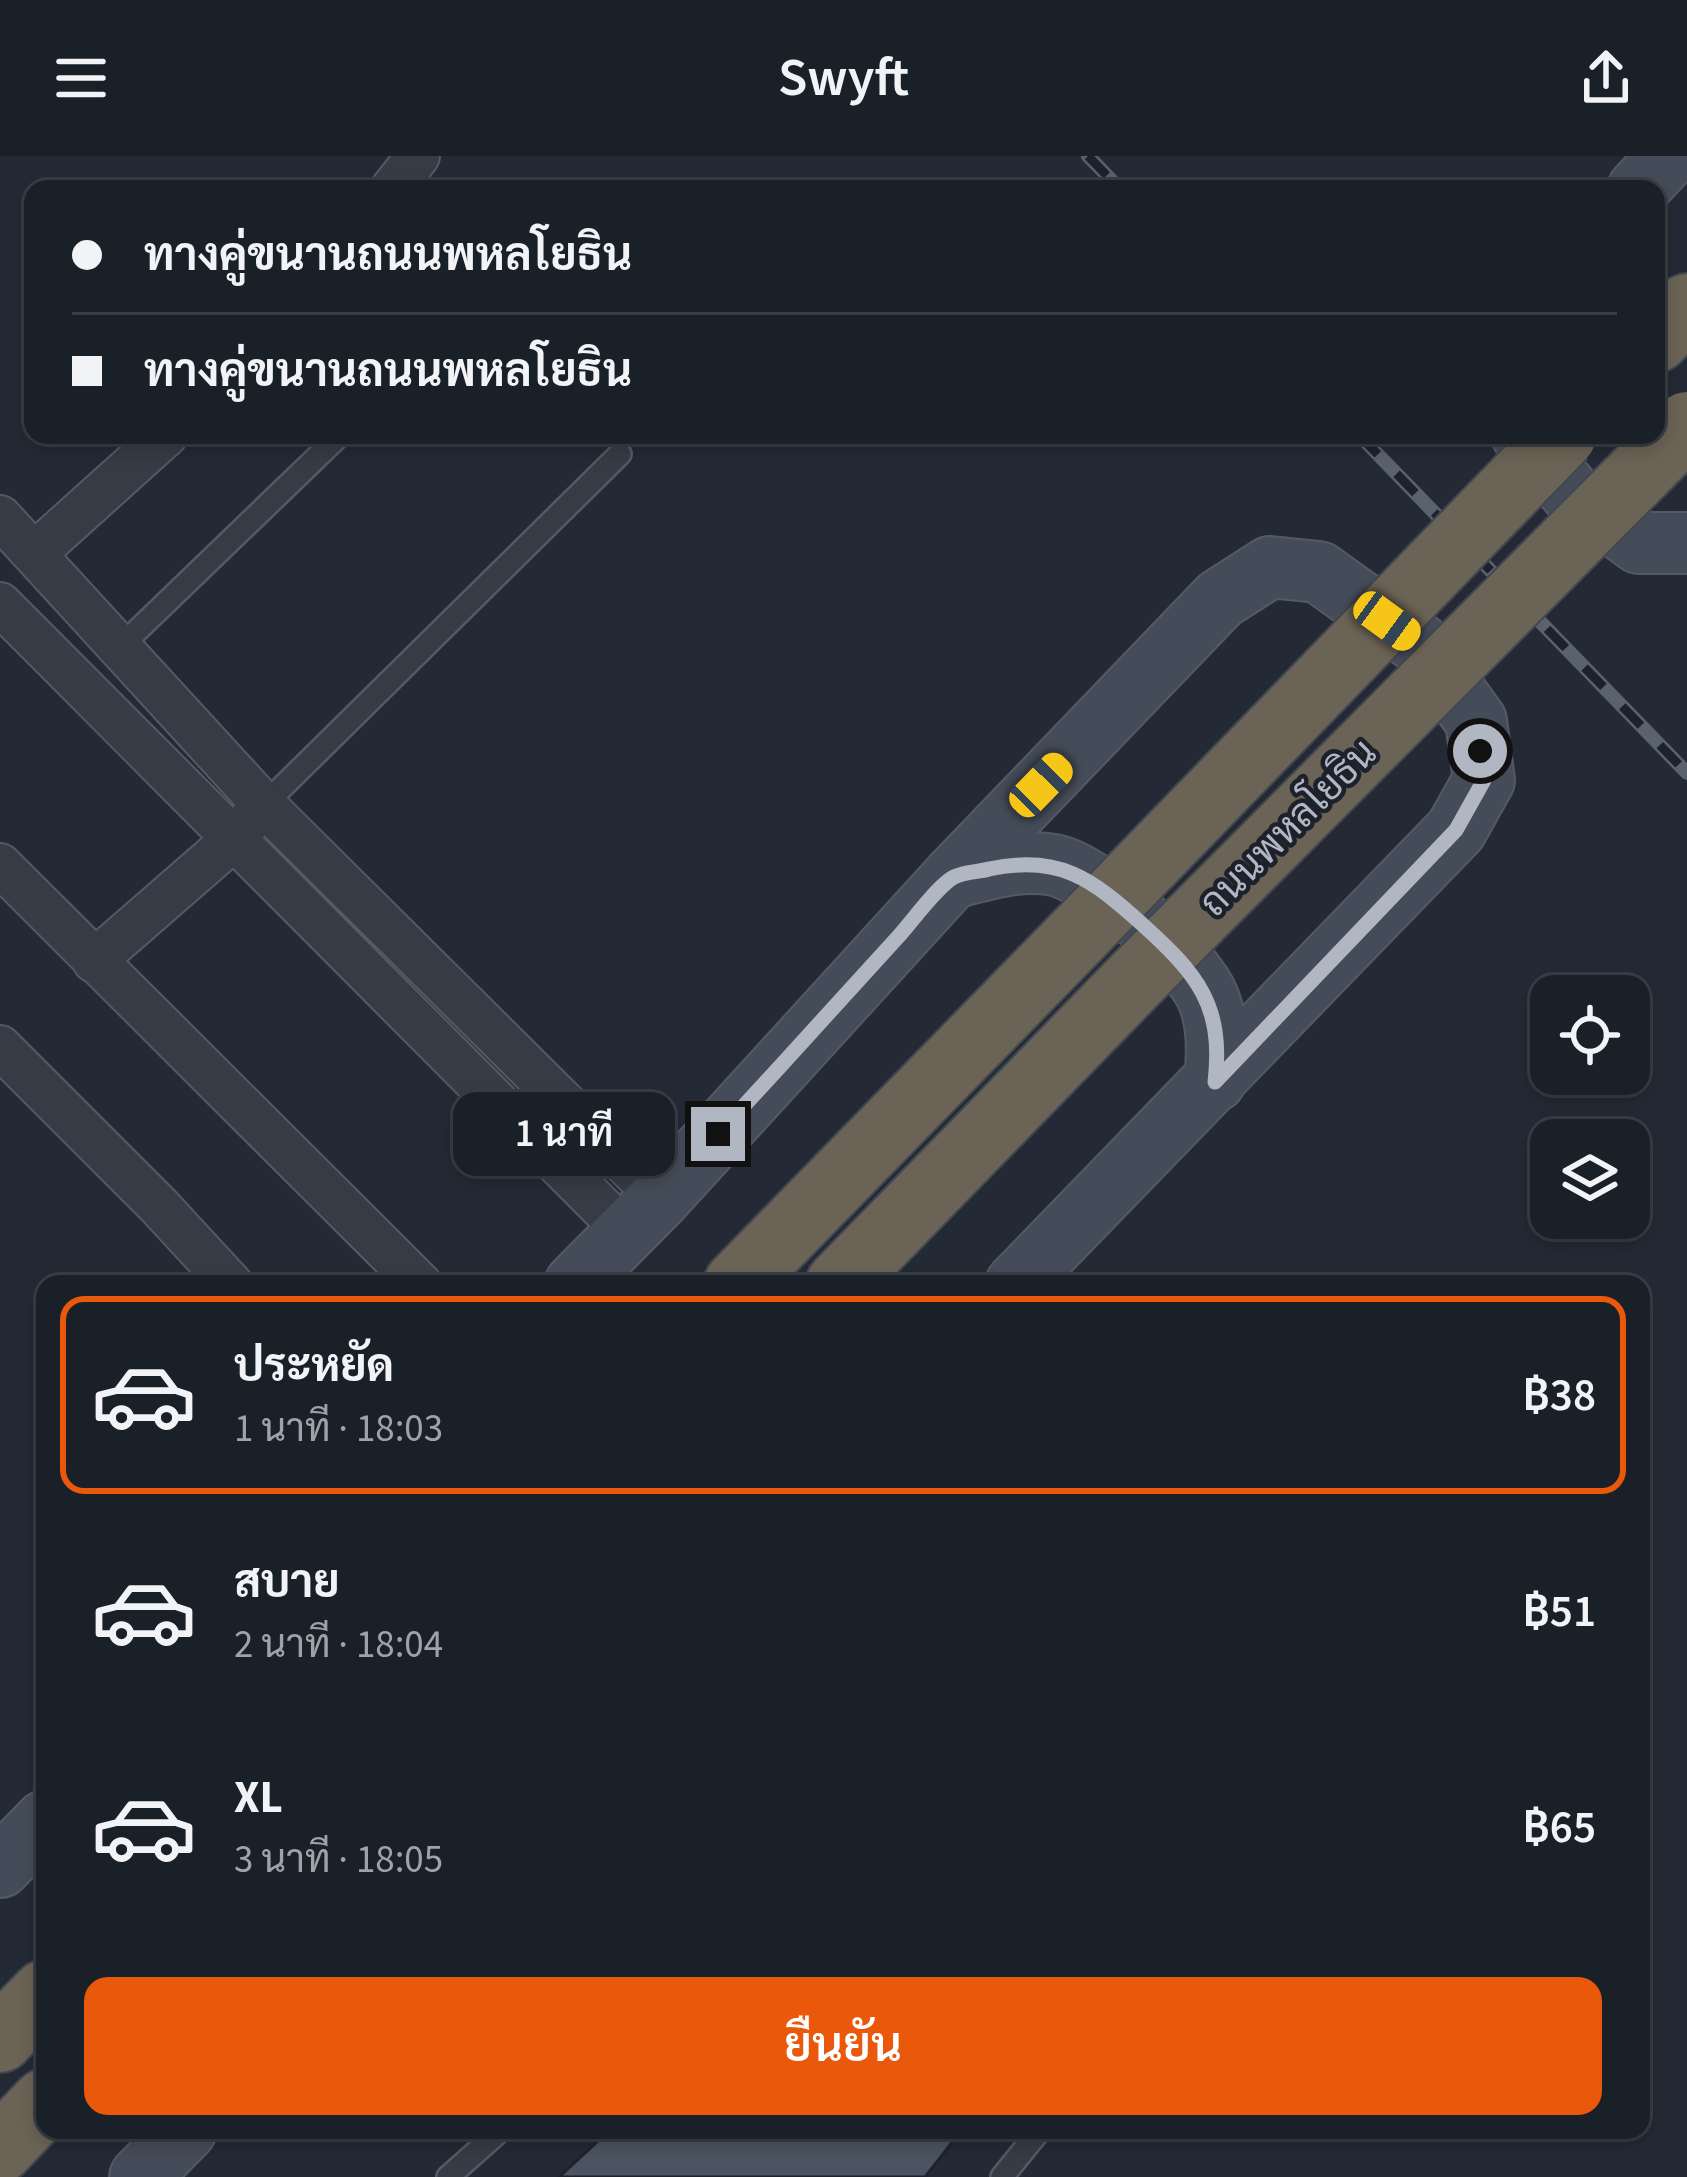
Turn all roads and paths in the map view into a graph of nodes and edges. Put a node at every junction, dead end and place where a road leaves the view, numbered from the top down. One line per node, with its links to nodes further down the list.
1 (418, 156): 3 (street)
2 (1669, 156): 4 (main road)
3 (399, 180)
4 (1646, 180)
5 (1687, 307): 6 (highway)
6 (1665, 330)
7 (1687, 425): 30 (highway, ถนนพหลโยธิน, bridge)
8 (156, 444): 15 (street)
9 (331, 444): 17 (lane)
10 (1530, 444): 14 (main road)
11 (1554, 444): 29 (highway, ถนนพหลโยธิน, bridge)
12 (620, 454): 18 (lane)
13 (0, 517): 15 (street)
14 (1687, 543)
15 (34, 554): 17 (street)
16 (0, 604): 19 (street)
17 (119, 648): 18 (street)
18 (264, 805): 19 (street); 25 (street)
19 (234, 838): 22 (street); 25 (street)
20 (0, 865): 22 (street)
21 (952, 878): 24 (main road); 24 (main road); 25 (main road)
22 (94, 961): 27 (street)
23 (0, 1047): 26 (street)
24 (1215, 1082): 31 (main road)
25 (643, 1215): 28 (main road)
26 (223, 1275)
27 (411, 1275)
28 (584, 1275)
29 (746, 1275)
30 (848, 1275)
31 (1025, 1275)
32 (36, 1830): 33 (main road)
33 (0, 1868)
34 (36, 2002): 35 (highway)
35 (0, 2039)
36 (36, 2111): 40 (highway)
37 (176, 2139): 41 (main road)
38 (491, 2139): 42 (lane)
39 (1033, 2139): 43 (lane)
40 (0, 2149)
41 (140, 2177)
42 (448, 2177)
43 (1002, 2177)

